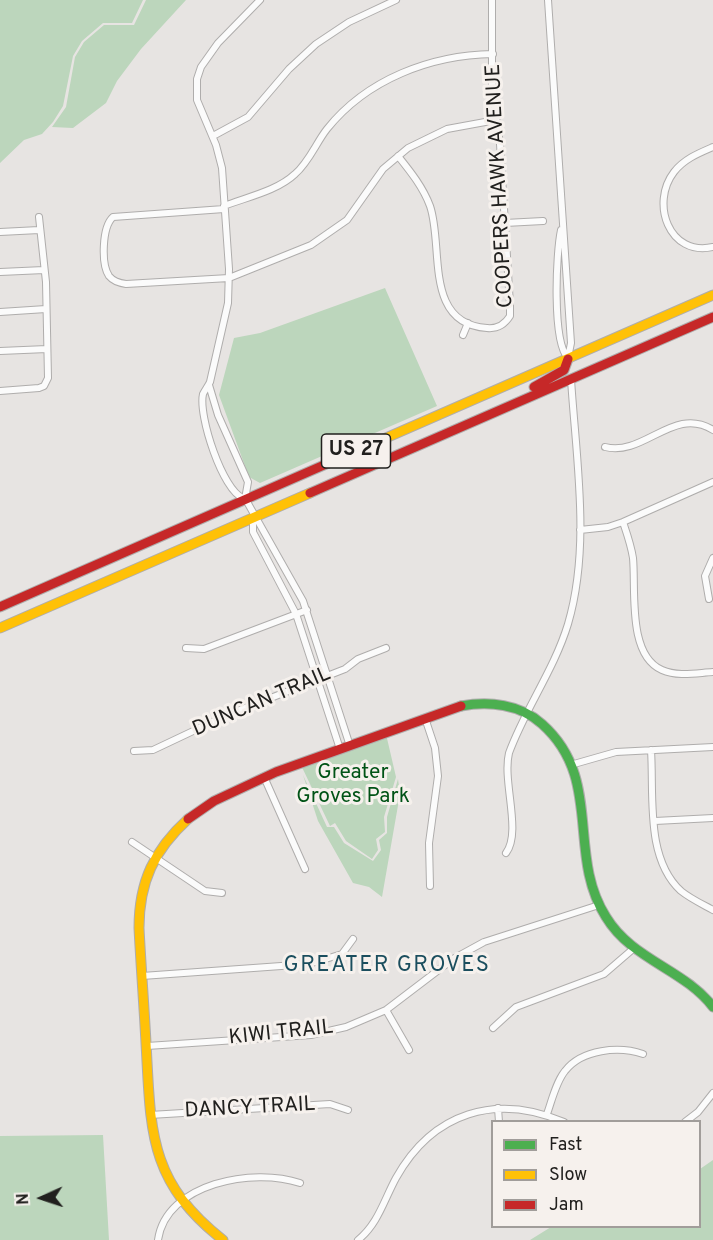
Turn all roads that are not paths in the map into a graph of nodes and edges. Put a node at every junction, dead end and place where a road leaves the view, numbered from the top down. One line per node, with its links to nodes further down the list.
1 (260, 0): 7 (street)
2 (396, 0): 7 (street)
3 (492, 0): 5 (street, COOPERS HAWK AVENUE)
4 (548, 0): 14 (street)
5 (493, 54): 6 (street, COOPERS HAWK AVENUE); 10 (street)
6 (496, 120): 9 (street); 13 (street, COOPERS HAWK AVENUE)
7 (213, 136): 10 (street)
8 (713, 147): 17 (street)
9 (398, 156): 20 (street); 28 (street, COOPERS HAWK AVENUE)
10 (224, 207): 20 (street); 20 (street)
11 (39, 218): 15 (street)
12 (543, 221): 13 (street)
13 (505, 223): 28 (street, COOPERS HAWK AVENUE)
14 (562, 226): 23 (street); 24 (street)
15 (39, 230): 16 (street); 18 (street)
16 (0, 232)
17 (713, 247)
18 (44, 270): 19 (street); 22 (street)
19 (0, 272)
20 (229, 278): 35 (street)
21 (713, 295): 33 (main road, US 27)
22 (46, 309): 26 (street); 31 (street)
23 (558, 309): 24 (street); 33 (street)
24 (569, 309): 33 (street)
25 (713, 310): 30 (main road)
26 (0, 312)
27 (713, 316): 30 (main road, US 27)
28 (468, 323): 29 (street)
29 (463, 335)
30 (665, 338): 34 (main road, US 27)
31 (47, 349): 32 (street); 36 (street)
32 (0, 351)
33 (568, 358): 38 (main road); 41 (main road, US 27)
34 (571, 379): 38 (main road, US 27); 44 (street)
35 (209, 386): 41 (street); 41 (street)
36 (0, 391)
37 (711, 429): 39 (street)
38 (439, 436): 42 (main road, US 27)
39 (605, 447)
40 (713, 482): 43 (street)
41 (245, 499): 42 (street); 47 (main road, US 27)
42 (254, 518): 48 (street); 49 (street); 50 (main road, US 27)
43 (622, 522): 44 (street); 53 (street)
44 (580, 530): 56 (street)
45 (713, 558): 46 (street)
46 (709, 598)
47 (0, 607)
48 (307, 610): 49 (street); 54 (street)
49 (296, 614): 51 (street); 55 (street)
50 (0, 628)
51 (186, 648)
52 (386, 648): 54 (street, DUNCAN TRAIL)
53 (713, 672)
54 (329, 676): 55 (street, DUNCAN TRAIL); 59 (street)
55 (318, 680): 59 (street); 61 (street, DUNCAN TRAIL)
56 (528, 714): 57 (main road); 62 (main road); 67 (street)
57 (425, 718): 59 (main road); 70 (street)
58 (713, 747): 60 (street)
59 (345, 748): 63 (main road)
60 (651, 750): 62 (street); 65 (street)
61 (135, 751)
62 (574, 764): 72 (main road)
63 (264, 777): 68 (main road); 69 (street)
64 (713, 818): 65 (street)
65 (655, 821): 73 (street)
66 (132, 842): 68 (street)
67 (506, 853)
68 (154, 857): 71 (street); 76 (main road)
69 (305, 869)
70 (430, 886)
71 (222, 892)
72 (599, 905): 75 (main road); 78 (street, KIWI TRAIL)
73 (713, 910)
74 (353, 939): 76 (street)
75 (633, 949): 77 (main road); 79 (street)
76 (142, 976): 80 (main road)
77 (713, 1007)
78 (386, 1010): 80 (street, KIWI TRAIL); 81 (street)
79 (493, 1028)
80 (147, 1046): 87 (main road)
81 (409, 1050)
82 (643, 1054): 86 (street)
83 (713, 1093): 90 (street)
84 (498, 1108): 86 (street); 88 (street); 95 (street)
85 (348, 1110): 87 (street, DANCY TRAIL)
86 (547, 1114): 89 (street)
87 (150, 1115): 92 (main road)
88 (499, 1120)
89 (560, 1120)
90 (688, 1120)
91 (300, 1183): 92 (street)
92 (181, 1202): 93 (street); 94 (main road)
93 (158, 1240)
94 (223, 1240)
95 (358, 1240)

